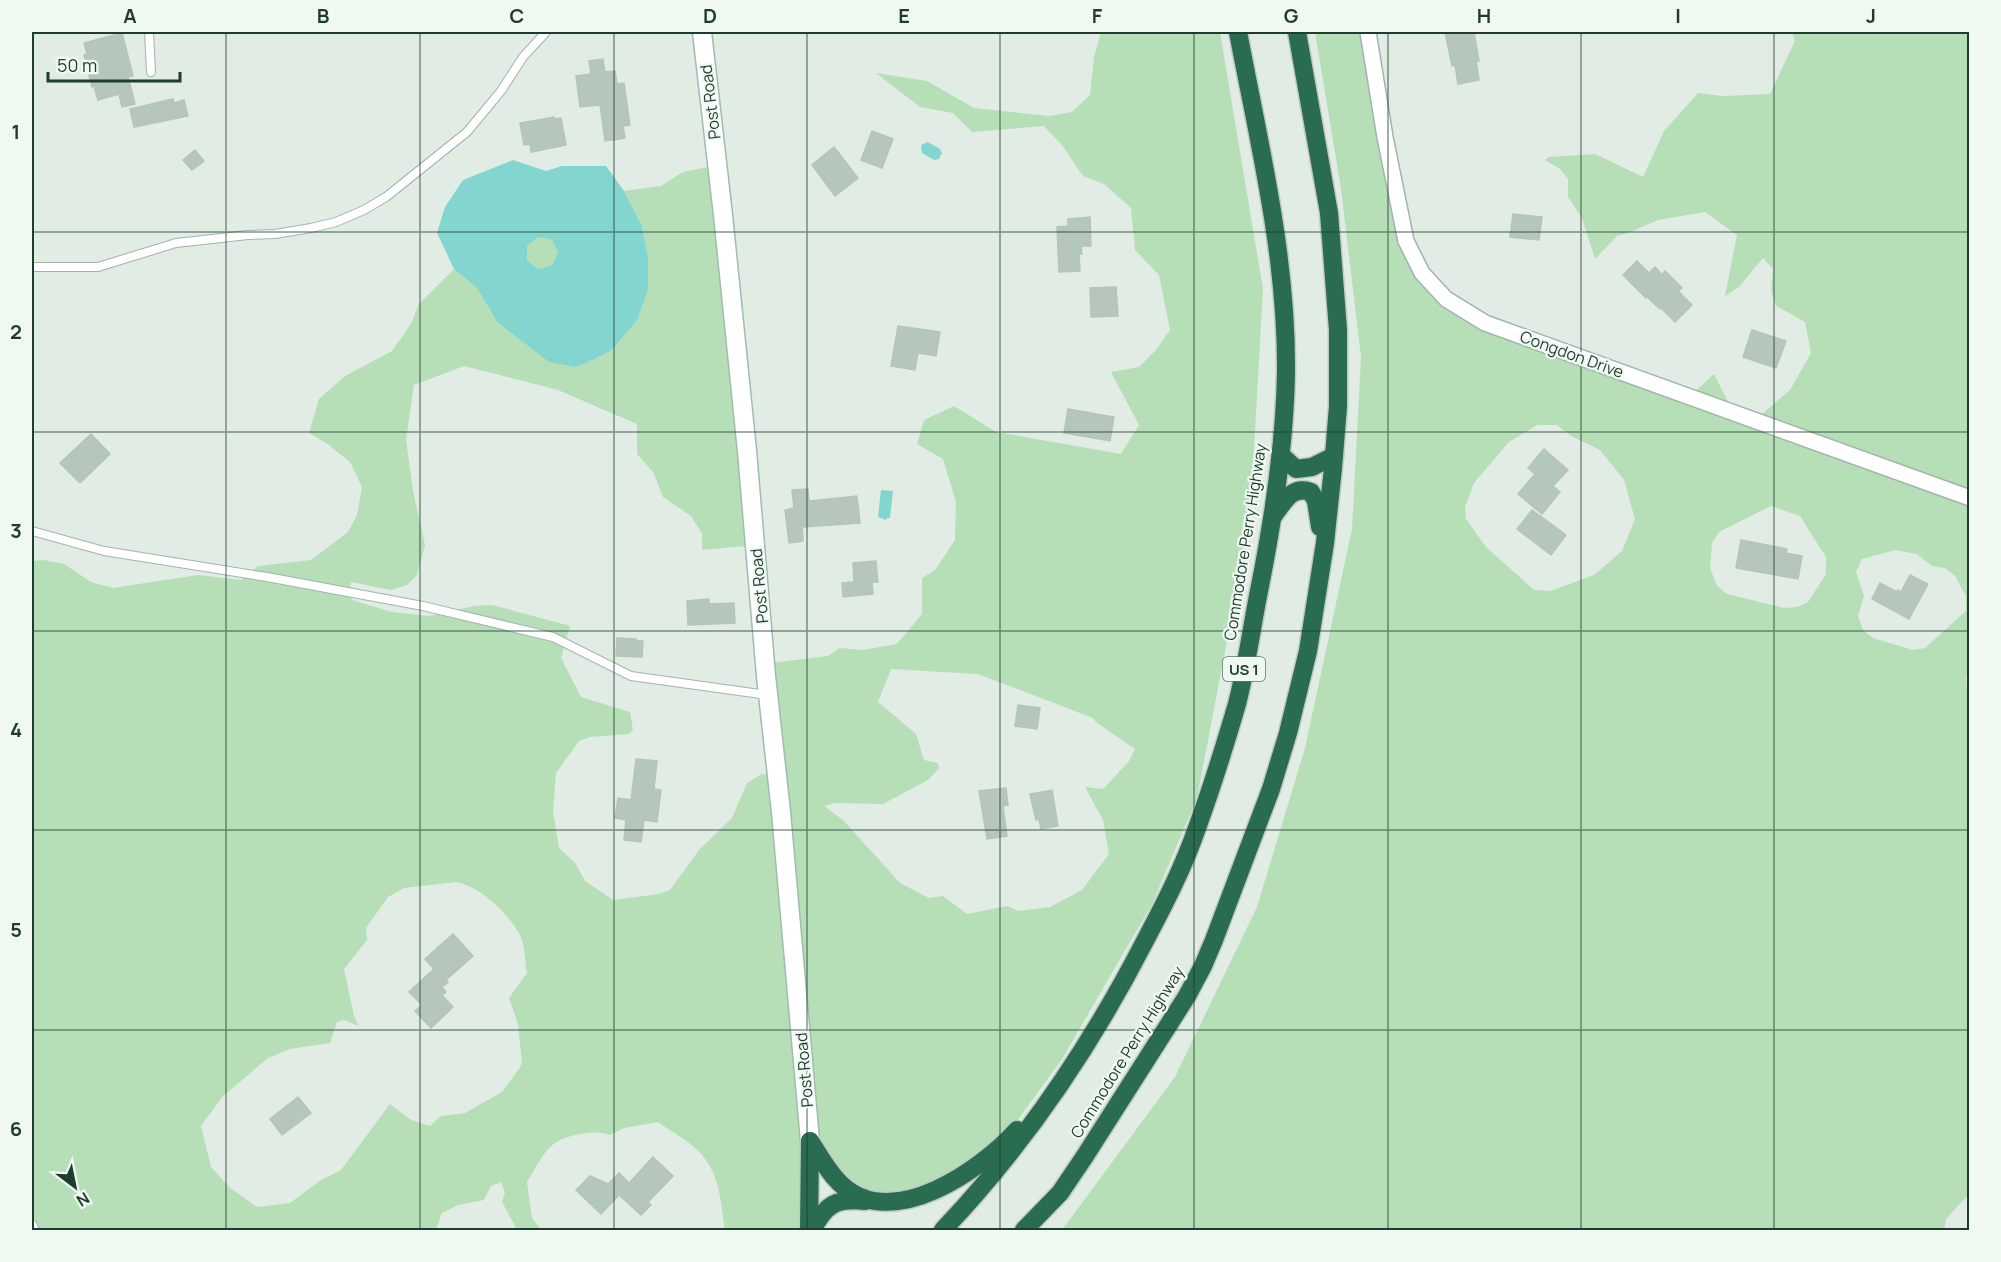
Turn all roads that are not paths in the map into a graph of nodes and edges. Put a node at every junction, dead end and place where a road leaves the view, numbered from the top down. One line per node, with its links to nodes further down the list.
1 (149, 32): 7 (lane)
2 (546, 32): 8 (lane)
3 (702, 32): 15 (street, Post Road)
4 (1238, 32): 9 (highway, Commodore Perry Highway / US 1)
5 (1298, 32): 10 (highway, Commodore Perry Highway)
6 (1368, 32): 11 (street, Congdon Drive)
7 (151, 72)
8 (32, 267)
9 (1281, 455): 10 (highway); 12 (highway, Commodore Perry Highway / US 1)
10 (1334, 456): 14 (highway, Commodore Perry Highway)
11 (1970, 498)
12 (1272, 518): 14 (highway); 16 (highway, Commodore Perry Highway / US 1)
13 (32, 531): 15 (lane)
14 (1325, 543): 18 (highway, Commodore Perry Highway)
15 (769, 695): 17 (street, Post Road)
16 (1069, 1074): 19 (highway); 23 (highway, Commodore Perry Highway / US 1)
17 (810, 1141): 19 (highway); 22 (highway)
18 (1060, 1193): 24 (highway, Commodore Perry Highway); 25 (highway)
19 (870, 1201): 22 (highway)
20 (32, 1224): 21 (lane)
21 (35, 1230)
22 (811, 1230)
23 (943, 1230)
24 (1024, 1230)
25 (1036, 1230)

